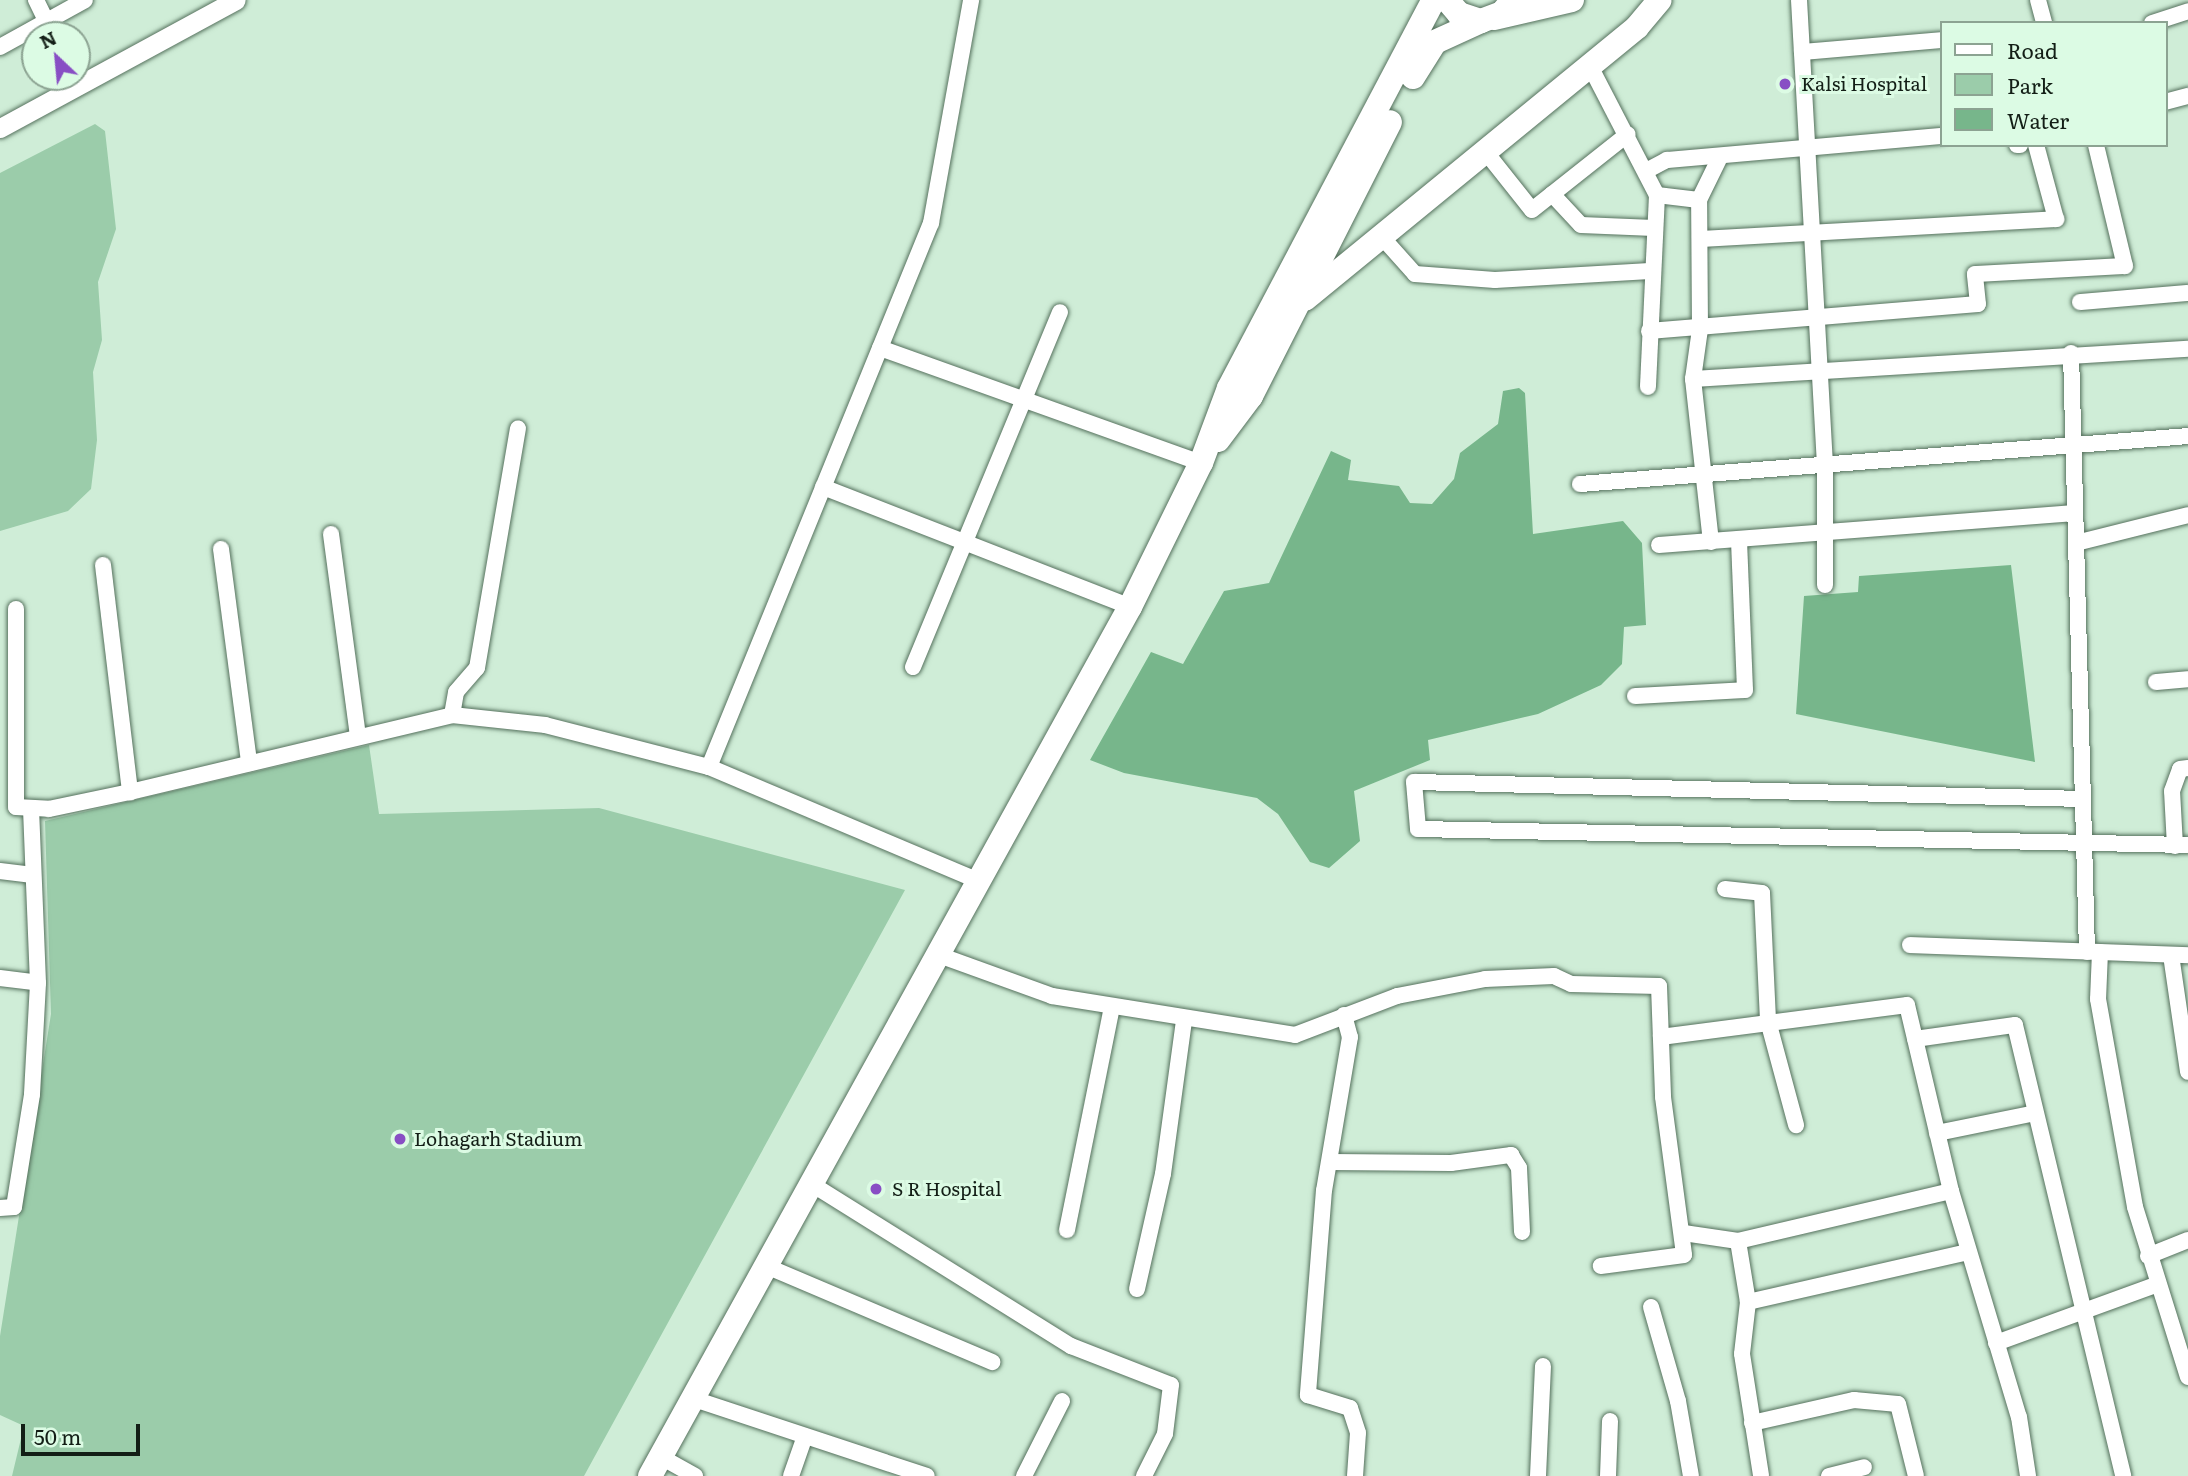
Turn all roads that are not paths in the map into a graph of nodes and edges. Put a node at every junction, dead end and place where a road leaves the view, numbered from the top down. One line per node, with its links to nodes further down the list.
1 (36, 0): 14 (street)
2 (85, 0): 15 (street)
3 (236, 0): 23 (street)
4 (971, 0): 51 (street)
5 (1434, 0): 61 (main road)
6 (1447, 0): 13 (main road)
7 (1513, 0): 13 (main road)
8 (1572, 0): 13 (main road)
9 (1660, 0): 22 (main road)
10 (1799, 0): 21 (street)
11 (2038, 0): 16 (street)
12 (2188, 11): 17 (street)
13 (1487, 20): 46 (main road)
14 (46, 21)
15 (59, 21)
16 (2043, 21)
17 (2158, 21)
18 (21, 39): 20 (street)
19 (1940, 40): 21 (street)
20 (0, 47)
21 (1802, 52): 30 (street)
22 (1590, 65): 28 (street); 33 (main road)
23 (91, 74)
24 (61, 91): 27 (street)
25 (2188, 96): 26 (street)
26 (2167, 101)
27 (0, 128)
28 (1628, 134): 35 (street); 36 (street)
29 (1940, 136): 30 (street)
30 (1808, 146): 34 (street); 40 (street)
31 (2037, 147): 40 (street)
32 (2096, 147): 48 (street)
33 (1485, 151): 36 (street); 41 (main road)
34 (1719, 159): 35 (street); 38 (street)
35 (1646, 171): 37 (street)
36 (1552, 194): 39 (street)
37 (1657, 195): 38 (street); 39 (street)
38 (1699, 201): 42 (street)
39 (1654, 228): 43 (street)
40 (1812, 228): 42 (street); 48 (street)
41 (1381, 236): 43 (street); 46 (main road)
42 (1700, 239): 49 (street)
43 (1650, 271): 50 (street)
44 (2188, 293): 45 (street)
45 (2080, 302)
46 (1296, 306): 61 (main road)
47 (1060, 312): 57 (street)
48 (1818, 318): 49 (street); 54 (street)
49 (1700, 329): 50 (street); 55 (street)
50 (1649, 331): 56 (street)
51 (880, 348): 57 (street); 65 (street)
52 (2188, 349): 53 (street)
53 (2071, 352): 54 (street); 60 (street)
54 (1821, 370): 55 (street); 62 (street)
55 (1693, 379): 63 (street)
56 (1648, 387)
57 (1023, 400): 61 (street); 71 (street)
58 (518, 428): 84 (street)
59 (2188, 436): 60 (street)
60 (2073, 440): 62 (street); 66 (street)
61 (1201, 463): 78 (main road)
62 (1825, 463): 63 (street); 68 (street)
63 (1704, 474): 64 (street); 72 (street)
64 (1580, 484)
65 (823, 487): 71 (street); 87 (street)
66 (2075, 513): 68 (street); 73 (street)
67 (2188, 515): 73 (street)
68 (1825, 533): 70 (street); 77 (street)
69 (331, 534): 85 (street)
70 (1740, 540): 72 (street); 83 (street)
71 (964, 542): 78 (street); 80 (street)
72 (1711, 542): 74 (street)
73 (2076, 543): 90 (street)
74 (1659, 545)
75 (220, 549): 86 (street)
76 (103, 565): 89 (street)
77 (1825, 585)
78 (1130, 607): 96 (main road)
79 (16, 609): 91 (street)
80 (913, 667)
81 (2188, 679): 82 (street)
82 (2156, 682)
83 (1635, 695)
84 (452, 715): 85 (street); 87 (street)
85 (358, 736): 86 (street)
86 (249, 763): 89 (street)
87 (709, 767): 96 (street)
88 (2188, 768): 92 (street)
89 (130, 792): 91 (street)
90 (2083, 799): 93 (street); 93 (street)
91 (31, 809): 95 (street)
92 (2182, 846): 93 (street)
93 (2084, 847): 99 (street)
94 (0, 871): 95 (street)
95 (33, 875): 104 (street)
96 (977, 880): 100 (main road)
97 (1725, 889): 108 (street)
98 (1910, 945): 99 (street)
99 (2094, 952): 101 (street); 126 (street)
100 (936, 954): 105 (street); 117 (main road)
101 (2171, 955): 102 (street); 109 (street)
102 (2188, 955)
103 (0, 978): 104 (street)
104 (38, 983): 119 (street)
105 (1112, 1007): 107 (street); 120 (street)
106 (1344, 1015): 107 (street); 110 (street); 116 (street)
107 (1184, 1020): 130 (street)
108 (1768, 1021): 110 (street); 111 (street); 114 (street)
109 (2185, 1028): 112 (street)
110 (1661, 1037): 122 (street)
111 (1915, 1039): 113 (street); 115 (street)
112 (2188, 1072)
113 (2035, 1113): 115 (street); 133 (street)
114 (1796, 1125)
115 (1937, 1133): 118 (street)
116 (1330, 1162): 121 (street); 152 (street)
117 (810, 1183): 127 (main road); 151 (street)
118 (1951, 1191): 124 (street); 125 (street)
119 (0, 1208)
120 (1067, 1230)
121 (1521, 1232)
122 (1684, 1233): 124 (street); 128 (street)
123 (2188, 1240): 126 (street)
124 (1738, 1241): 131 (street)
125 (1968, 1252): 131 (street); 134 (street)
126 (2148, 1256): 129 (street)
127 (766, 1266): 135 (street); 138 (main road)
128 (1601, 1266)
129 (2155, 1286): 133 (street); 137 (street)
130 (1137, 1289)
131 (1748, 1302): 141 (street)
132 (1651, 1307): 155 (street)
133 (2087, 1310): 134 (street); 160 (street)
134 (1996, 1343): 159 (street)
135 (992, 1362)
136 (1543, 1366): 153 (street)
137 (2188, 1377)
138 (695, 1399): 142 (street); 144 (main road)
139 (1062, 1401): 150 (street)
140 (1609, 1421): 154 (street)
141 (1752, 1423): 156 (street); 158 (street)
142 (805, 1436): 143 (street); 147 (street)
143 (877, 1460): 148 (street); 149 (street)
144 (655, 1466): 146 (street)
145 (1864, 1467): 157 (street)
146 (695, 1476)
147 (791, 1476)
148 (872, 1476)
149 (927, 1476)
150 (1024, 1476)
151 (1144, 1476)
152 (1354, 1476)
153 (1538, 1476)
154 (1608, 1476)
155 (1690, 1476)
156 (1762, 1476)
157 (1829, 1476)
158 (1916, 1476)
159 (2028, 1476)
160 (2123, 1476)

